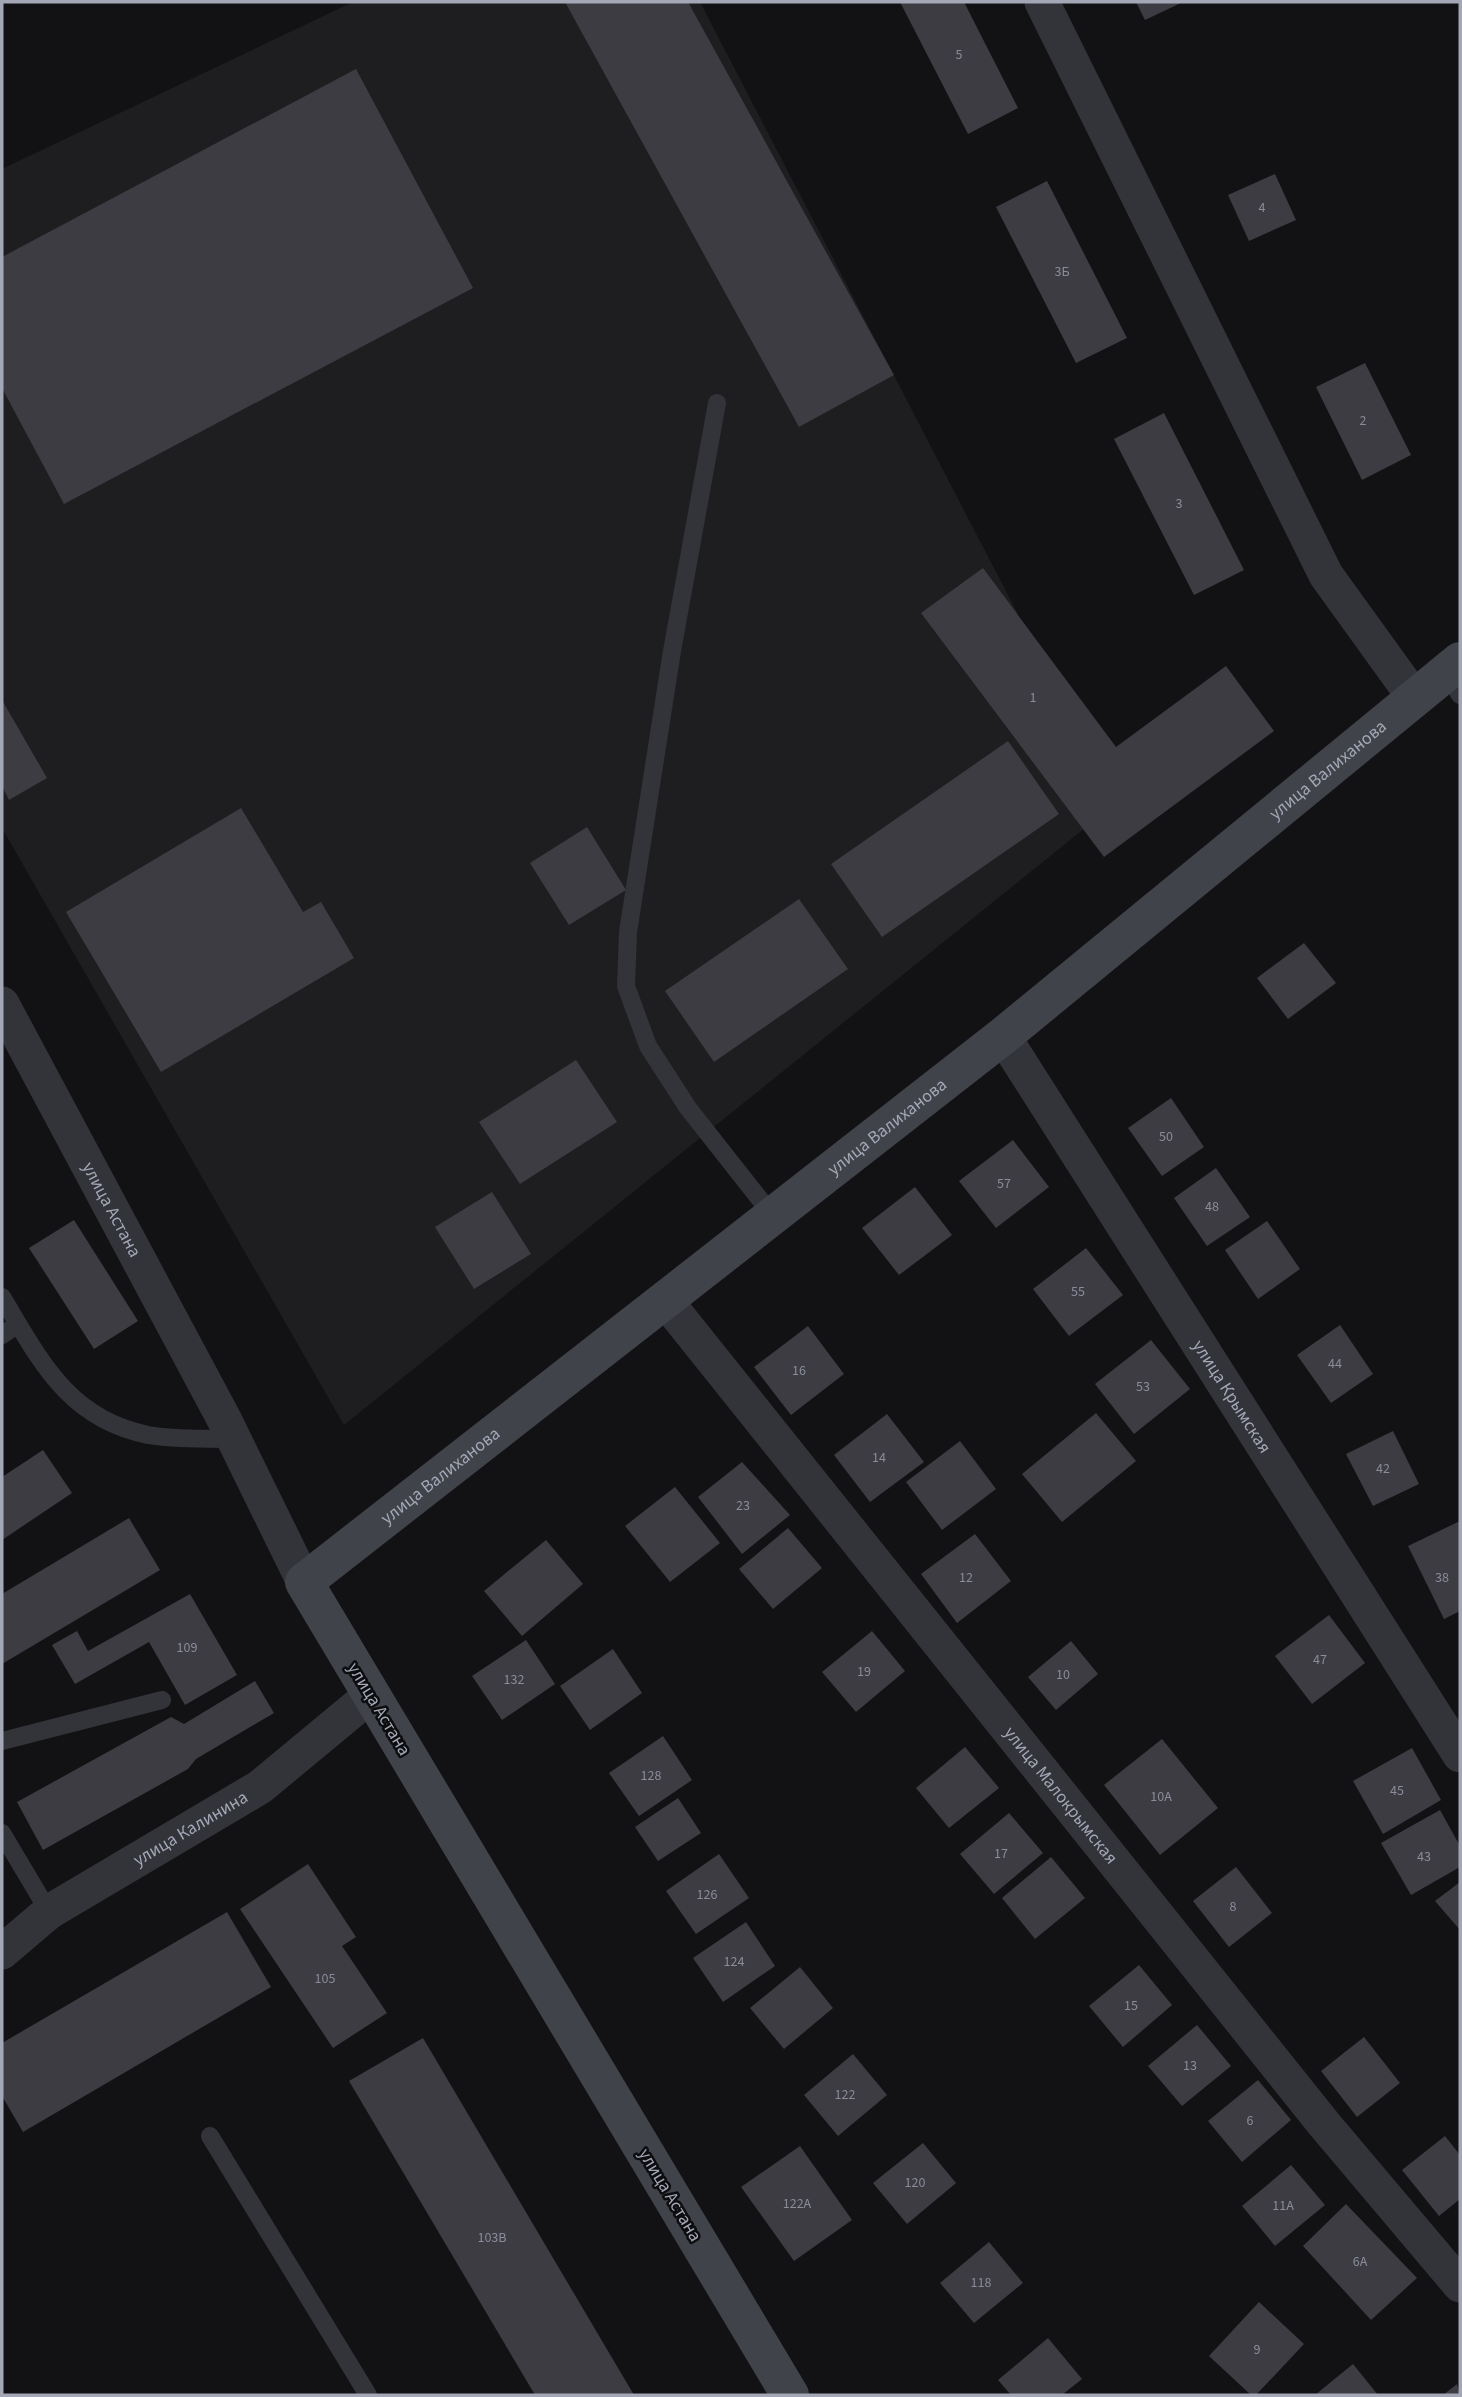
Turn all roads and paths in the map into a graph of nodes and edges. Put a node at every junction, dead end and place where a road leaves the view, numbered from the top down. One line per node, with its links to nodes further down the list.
1 (1042, 2): 4 (street)
2 (717, 403): 7 (lane)
3 (1456, 676): 4 (main road, улица Валиханова)
4 (1414, 697): 6 (main road, улица Валиханова)
5 (2, 1004): 12 (street, улица Астана)
6 (1003, 1036): 7 (main road, улица Валиханова); 17 (street, улица Крымская)
7 (773, 1216): 9 (main road, улица Валиханова)
8 (2, 1297): 10 (lane)
9 (665, 1300): 13 (main road, улица Валиханова); 22 (street, улица Малокрымская)
10 (18, 1324): 11 (lane); 12 (lane)
11 (2, 1335)
12 (234, 1439): 13 (street, улица Астана)
13 (304, 1582): 14 (main road, улица Астана)
14 (371, 1695): 19 (street, улица Калинина); 24 (main road, улица Астана)
15 (162, 1700): 16 (lane)
16 (2, 1741)
17 (1460, 1755)
18 (2, 1833): 19 (lane)
19 (49, 1912): 20 (street, улица Калинина)
20 (2, 1952)
21 (210, 2136): 23 (lane)
22 (1460, 2285)
23 (368, 2395)
24 (790, 2395)

